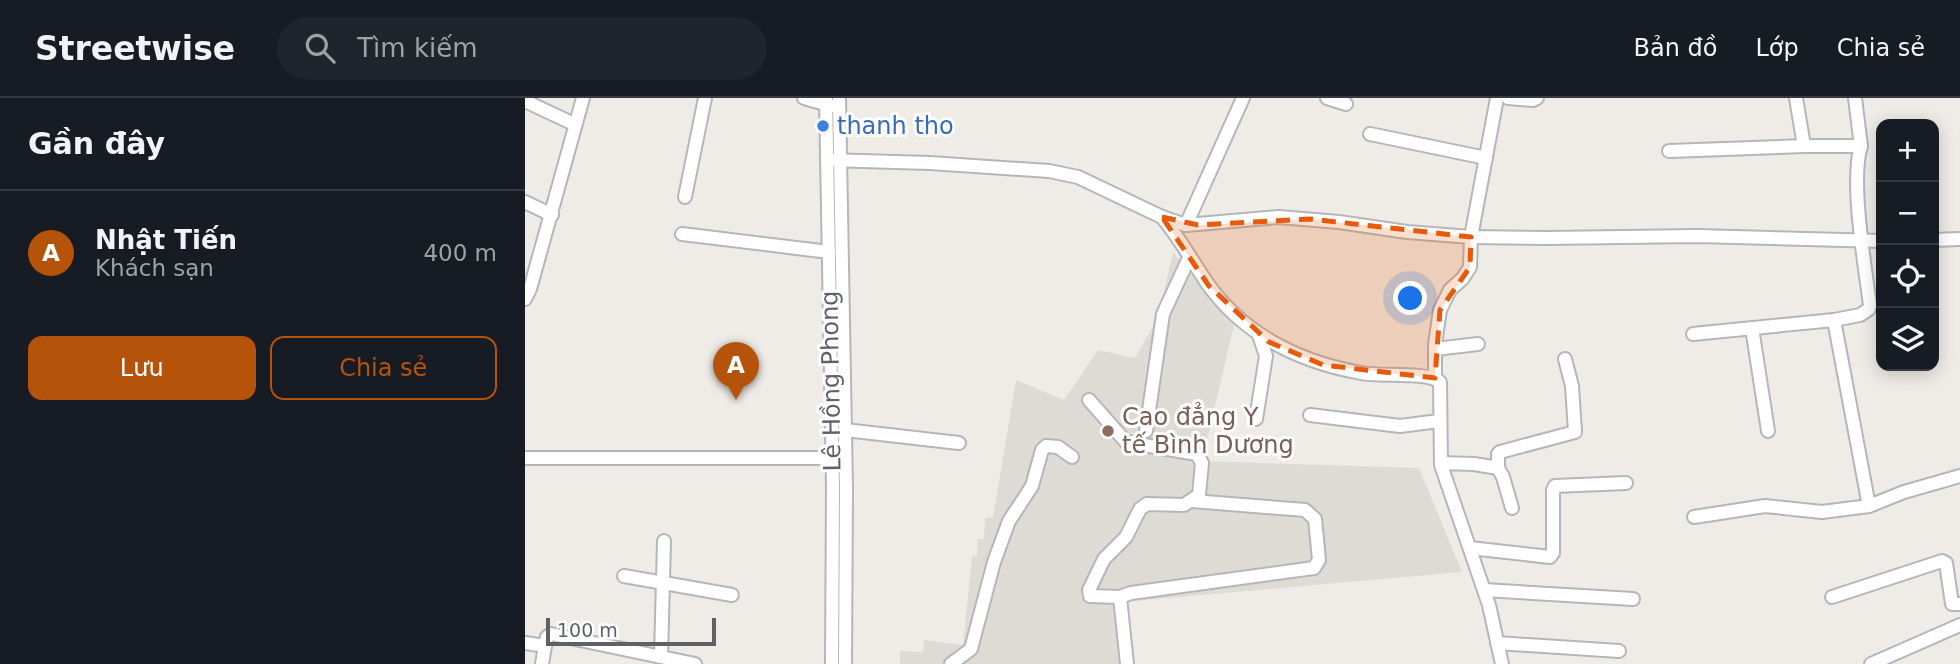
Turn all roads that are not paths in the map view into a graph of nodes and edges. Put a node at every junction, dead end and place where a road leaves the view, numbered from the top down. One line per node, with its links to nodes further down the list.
1 (583, 98): 14 (street)
2 (705, 98): 21 (street)
3 (804, 98): 12 (street)
4 (1243, 98): 25 (street)
5 (1327, 98): 13 (street)
6 (1497, 98): 19 (street)
7 (1508, 98): 8 (street)
8 (1537, 98)
9 (1796, 98): 16 (street)
10 (1855, 98): 17 (street)
11 (525, 102): 14 (street)
12 (833, 102): 20 (street, Lê Hồng Phong)
13 (1346, 104)
14 (574, 124): 23 (street)
15 (1370, 134): 19 (street)
16 (1804, 146): 17 (street); 18 (street)
17 (1861, 146): 29 (street)
18 (1669, 151)
19 (1486, 158): 27 (street)
20 (834, 160): 24 (street); 32 (street, Lê Hồng Phong); 47 (street, Lê Hồng Phong)
21 (685, 197)
22 (525, 202): 23 (street)
23 (552, 215): 34 (street)
24 (1162, 216): 25 (street); 33 (street)
25 (1187, 225): 27 (street)
26 (682, 234): 32 (street)
27 (1471, 237): 29 (street); 40 (street)
28 (1960, 239): 30 (street)
29 (1862, 240): 31 (street); 35 (street)
30 (1939, 240)
31 (1876, 241)
32 (829, 252): 53 (street, Lê Hồng Phong)
33 (1189, 258): 38 (street); 48 (street)
34 (526, 295)
35 (1834, 320): 36 (street); 59 (street)
36 (1752, 328): 37 (street); 49 (street)
37 (1693, 334)
38 (1259, 335): 42 (street); 45 (street)
39 (1478, 344): 40 (street)
40 (1435, 349): 42 (street)
41 (1565, 359): 55 (street)
42 (1435, 378): 46 (street)
43 (1089, 400): 58 (street)
44 (1310, 415): 46 (street)
45 (1256, 419)
46 (1439, 421): 54 (street)
47 (845, 430): 50 (street); 53 (street, Lê Hồng Phong)
48 (1146, 430)
49 (1768, 431)
50 (959, 443)
51 (1072, 457): 82 (street)
52 (525, 458): 53 (street)
53 (839, 458): 80 (street, Lê Hồng Phong); 81 (street, Lê Hồng Phong)
54 (1441, 463): 55 (street); 63 (street)
55 (1498, 468): 60 (street)
56 (1960, 476): 59 (street)
57 (1626, 483): 63 (street)
58 (1192, 501): 68 (street); 68 (street)
59 (1869, 506): 61 (street)
60 (1512, 508)
61 (1694, 517)
62 (664, 541): 65 (street)
63 (1470, 548): 66 (street)
64 (624, 576): 65 (street)
65 (663, 584): 67 (street); 77 (street)
66 (1483, 590): 70 (street); 74 (street)
67 (732, 595)
68 (1120, 597): 83 (street)
69 (1832, 597): 71 (street)
70 (1633, 599)
71 (1960, 604)
72 (1960, 625): 85 (street)
73 (525, 643): 75 (street)
74 (1497, 643): 76 (street); 84 (street)
75 (545, 646): 77 (street); 78 (street)
76 (1619, 651)
77 (661, 657): 79 (street)
78 (542, 664)
79 (695, 664)
80 (832, 664)
81 (845, 664)
82 (951, 664)
83 (1127, 664)
84 (1502, 664)
85 (1871, 664)

